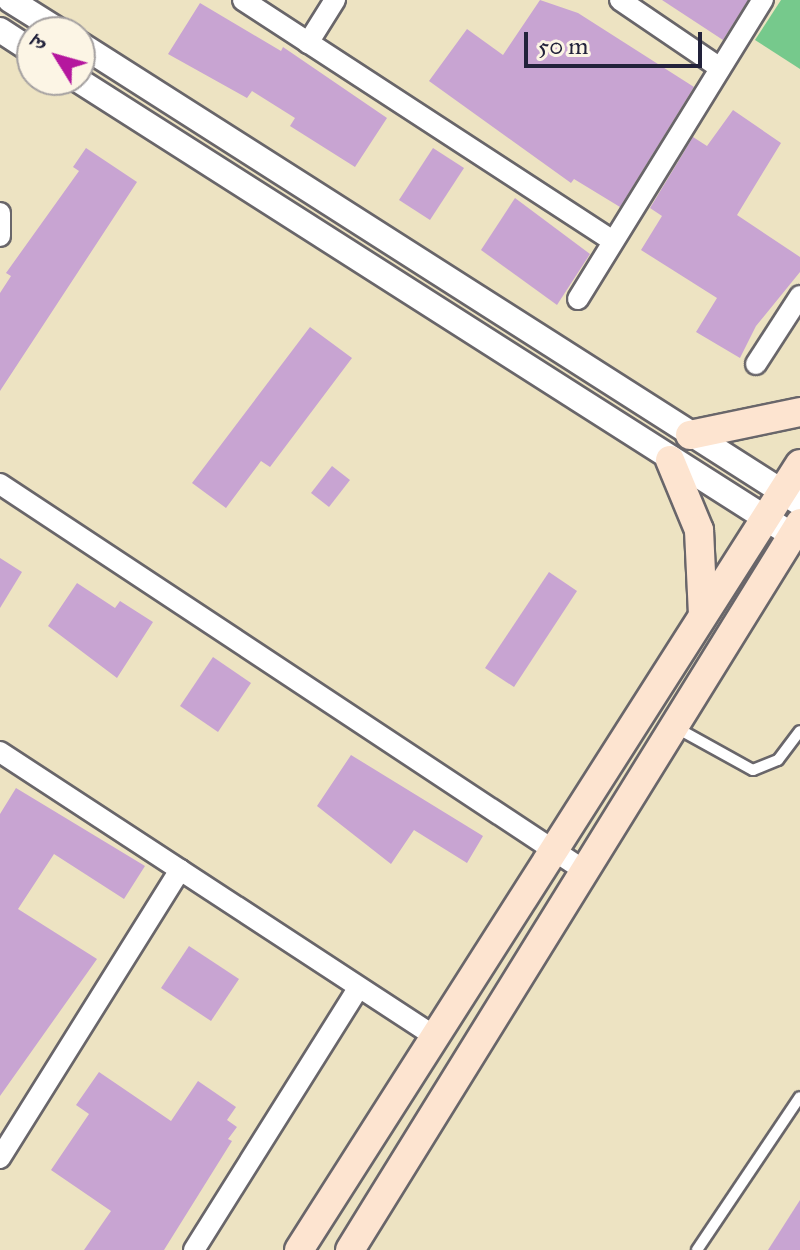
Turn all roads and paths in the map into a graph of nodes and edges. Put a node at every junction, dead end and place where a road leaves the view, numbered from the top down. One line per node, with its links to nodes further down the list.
1 (10, 0): 6 (street)
2 (243, 0): 7 (street)
3 (335, 0): 7 (street)
4 (620, 0): 9 (street)
5 (763, 0): 9 (street)
6 (36, 16)
7 (308, 43): 13 (street)
8 (96, 54): 14 (street)
9 (720, 68): 13 (street)
10 (96, 92): 15 (street)
11 (0, 213): 12 (street)
12 (0, 236)
13 (611, 240): 17 (street)
14 (403, 251): 15 (street); 19 (street)
15 (385, 278): 21 (street)
16 (800, 296): 18 (street)
17 (578, 299)
18 (756, 364)
19 (637, 402): 21 (street); 22 (street)
20 (800, 412): 22 (main road)
21 (618, 428): 23 (street)
22 (690, 435): 26 (street)
23 (670, 460): 27 (street); 29 (main road)
24 (800, 464): 26 (main road)
25 (0, 484): 33 (street)
26 (791, 497): 27 (main road)
27 (765, 519): 28 (street); 29 (main road)
28 (796, 529): 30 (main road)
29 (703, 616): 33 (main road)
30 (675, 727): 31 (lane); 34 (main road)
31 (800, 731)
32 (0, 752): 35 (street)
33 (552, 849): 34 (street); 37 (main road)
34 (582, 869): 42 (main road)
35 (180, 870): 36 (street); 39 (street)
36 (359, 987): 37 (street); 40 (street)
37 (434, 1036): 41 (main road)
38 (800, 1097): 43 (lane)
39 (0, 1158)
40 (194, 1250)
41 (299, 1250)
42 (350, 1250)
43 (697, 1250)

